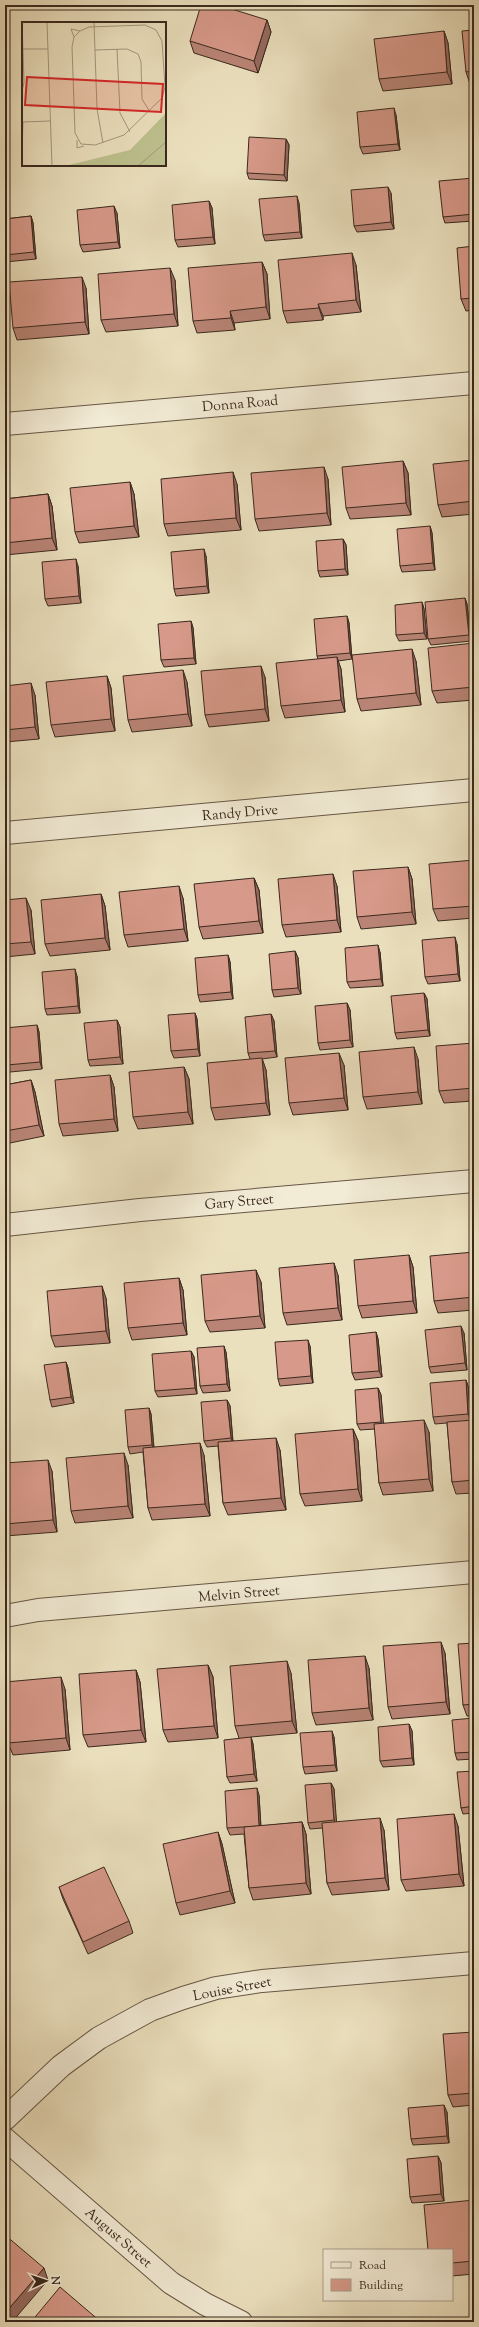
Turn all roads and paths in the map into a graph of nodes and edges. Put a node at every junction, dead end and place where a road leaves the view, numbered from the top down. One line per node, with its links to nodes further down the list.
1 (474, 383): 2 (street, Donna Road)
2 (5, 424)
3 (474, 790): 4 (street, Randy Drive)
4 (5, 833)
5 (474, 1181): 6 (street, Gary Street)
6 (5, 1225)
7 (474, 1572): 8 (street, Melvin Street)
8 (5, 1616)
9 (474, 1963): 10 (street, Louise Street)
10 (5, 2119)
11 (5, 2140): 12 (street, August Street)
12 (241, 2322)

